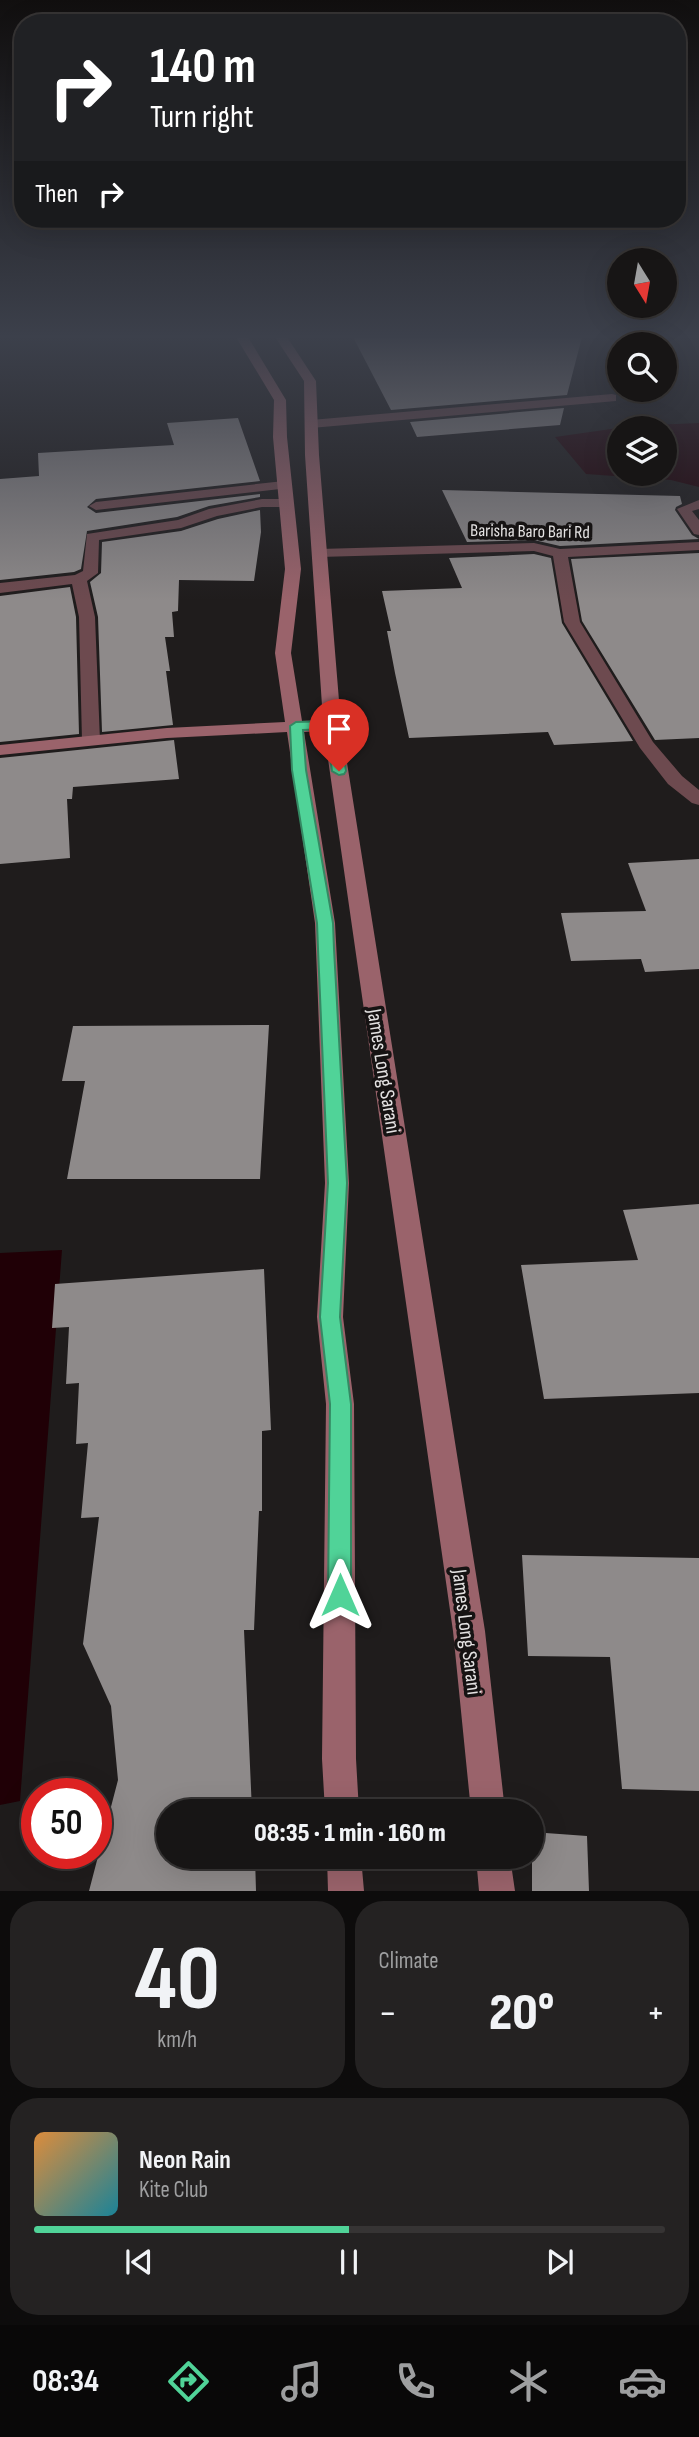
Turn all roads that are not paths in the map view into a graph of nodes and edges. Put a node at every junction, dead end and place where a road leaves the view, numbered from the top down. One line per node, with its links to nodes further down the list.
1 (281, 425): 3 (main road)
2 (312, 425): 8 (main road, James Long Sarani)
3 (284, 494): 5 (street); 10 (street); 13 (main road)
4 (699, 504): 6 (street)
5 (96, 506)
6 (699, 531)
7 (699, 545): 9 (street, Barisha Baro Bari Rd)
8 (319, 553): 9 (street, Barisha Baro Bari Rd); 12 (main road, James Long Sarani)
9 (560, 553): 16 (street)
10 (79, 579): 11 (street); 14 (street)
11 (0, 588)
12 (332, 724): 13 (main road); 17 (main road, James Long Sarani)
13 (296, 726): 14 (main road); 18 (main road)
14 (91, 741): 15 (main road)
15 (0, 750)
16 (699, 799)
17 (346, 817): 18 (main road); 20 (main road, James Long Sarani)
18 (307, 819): 19 (main road)
19 (341, 1799)
20 (487, 1799)
21 (345, 1869): 23 (main road)
22 (494, 1869): 24 (main road)
23 (346, 1891)
24 (497, 1891)

